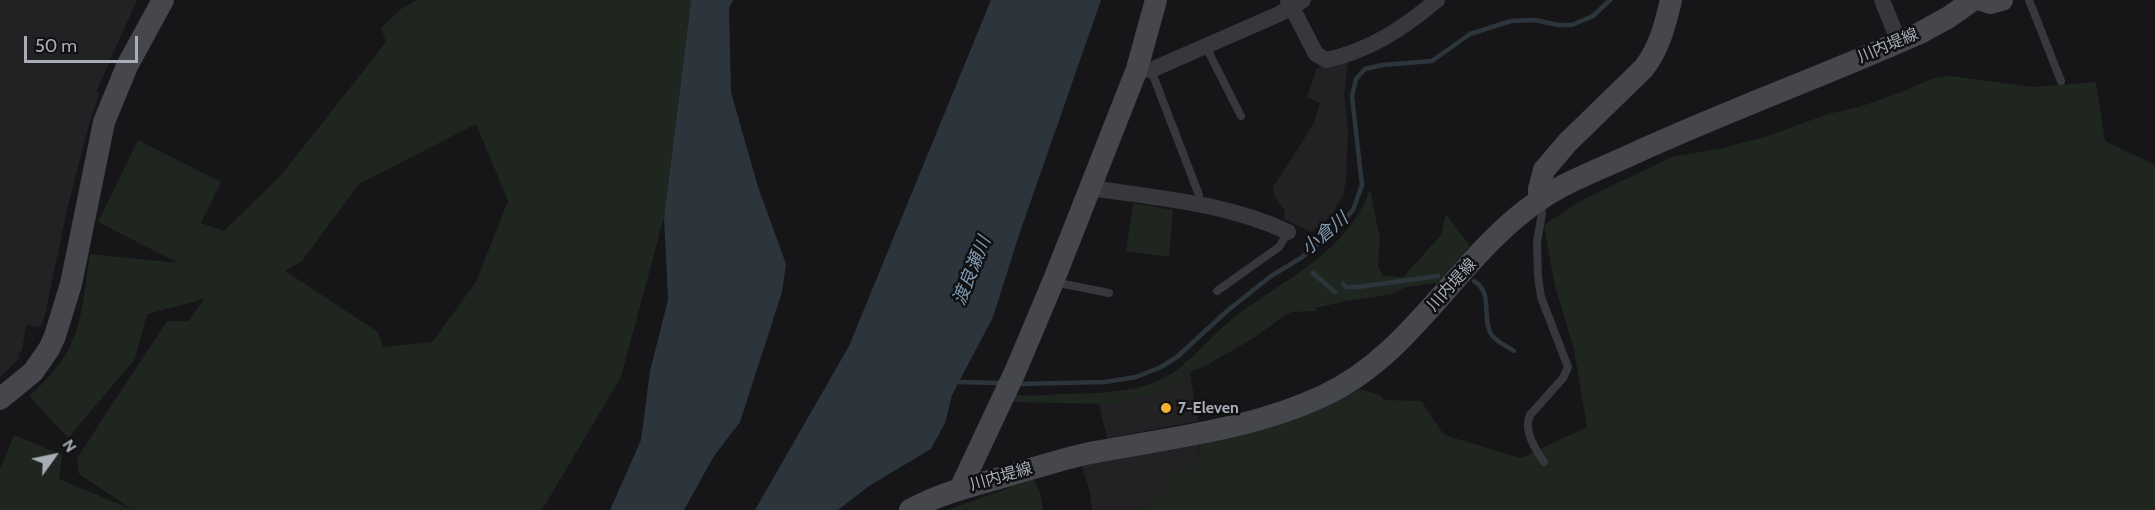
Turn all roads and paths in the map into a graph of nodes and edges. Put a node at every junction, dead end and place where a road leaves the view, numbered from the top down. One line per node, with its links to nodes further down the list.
1 (163, 0): 23 (street)
2 (1156, 0): 13 (street)
3 (1437, 0): 10 (street)
4 (1671, 0): 17 (street)
5 (1882, 0): 11 (street)
6 (1973, 0): 11 (street, 川内堤線)
7 (1982, 0): 8 (street)
8 (2002, 0)
9 (2029, 0): 14 (lane)
10 (1294, 2): 12 (street)
11 (1899, 42): 17 (street, 川内堤線)
12 (1206, 47): 13 (street); 15 (lane)
13 (1144, 69): 16 (street); 18 (lane)
14 (2061, 81)
15 (1241, 116)
16 (1091, 188): 18 (street); 20 (street)
17 (1539, 200): 24 (lane); 25 (street, 川内堤線)
18 (1200, 205): 19 (street)
19 (1288, 232): 21 (lane)
20 (1053, 282): 22 (lane); 25 (street)
21 (1217, 291)
22 (1109, 293)
23 (0, 399)
24 (1544, 462)
25 (960, 489): 26 (street, 川内堤線)
26 (910, 510)

